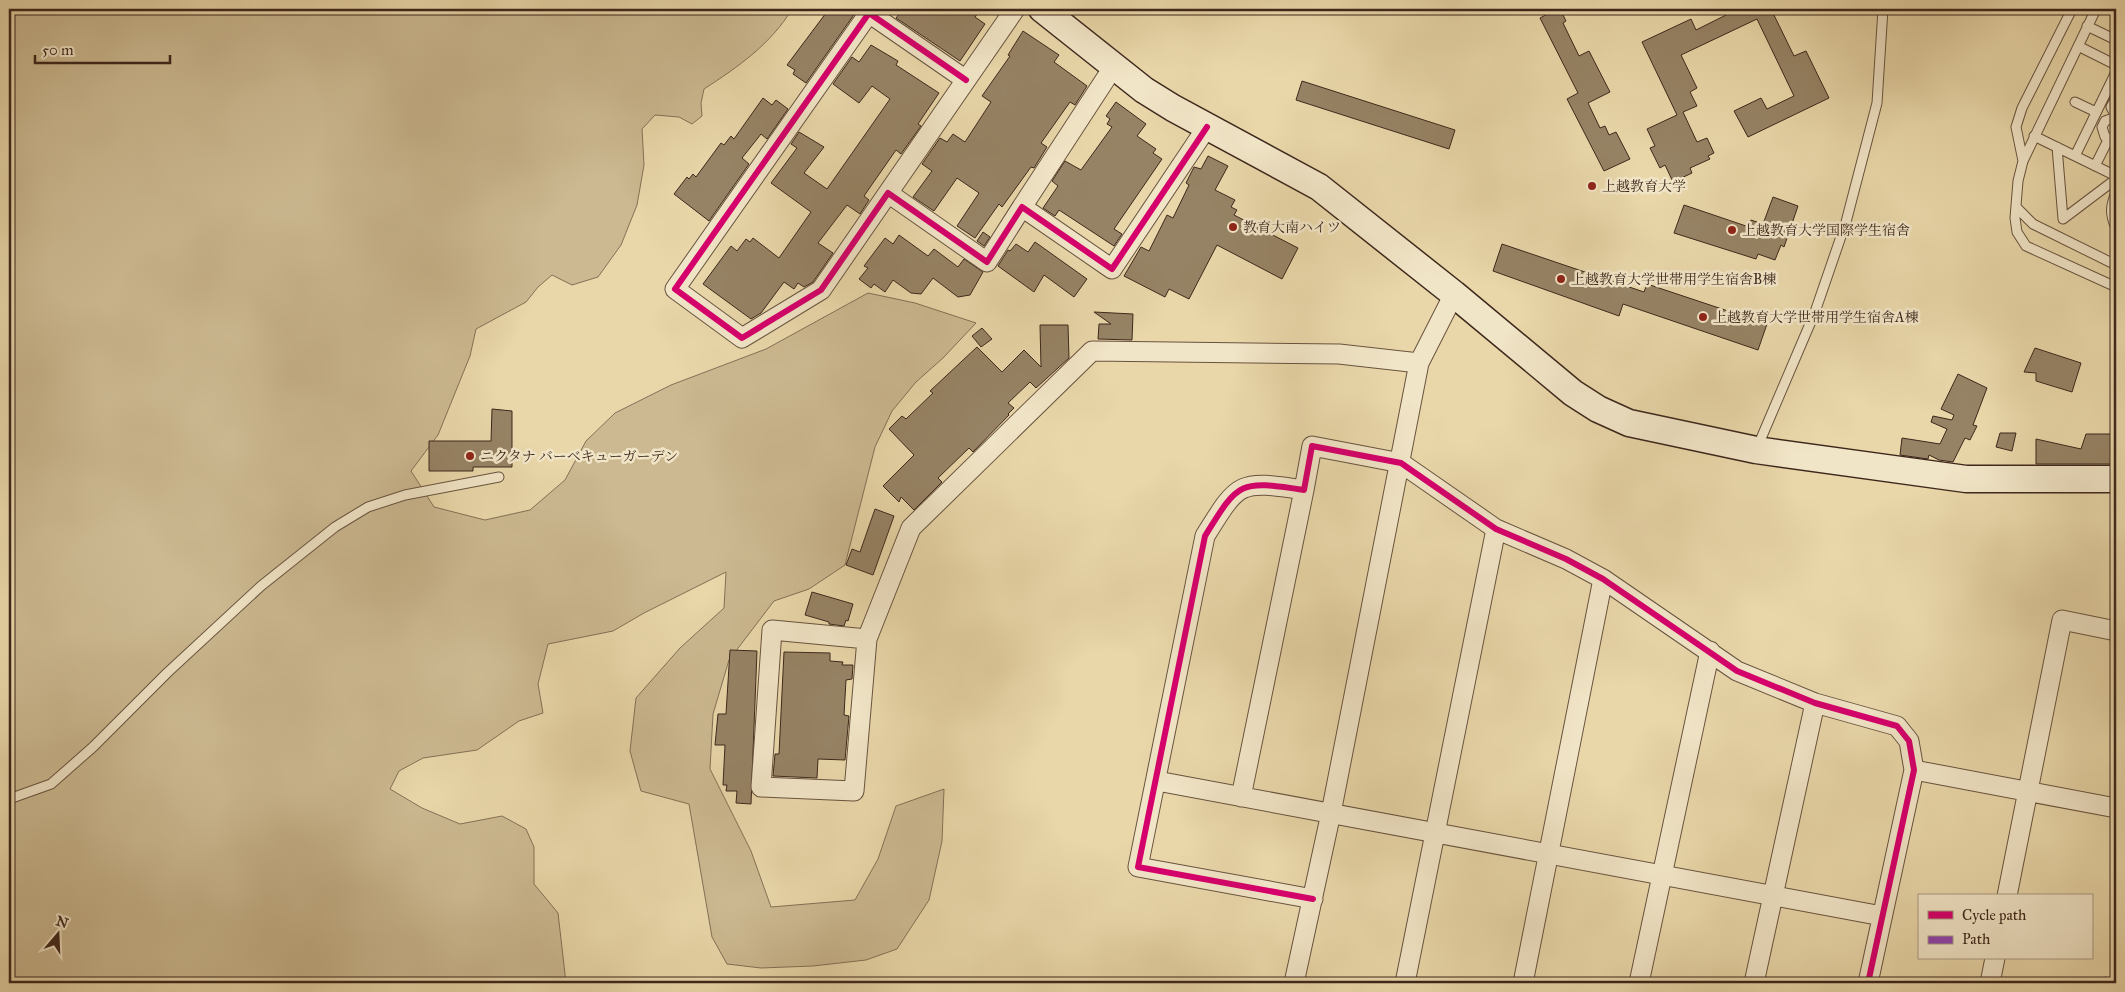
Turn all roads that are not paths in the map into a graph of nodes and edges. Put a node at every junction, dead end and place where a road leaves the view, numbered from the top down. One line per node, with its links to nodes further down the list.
1 (1015, 9): 12 (street)
2 (1042, 9): 10 (street)
3 (1882, 9): 34 (lane)
4 (2072, 9): 22 (lane)
5 (2096, 9): 6 (lane)
6 (2087, 26): 7 (lane); 8 (lane)
7 (2116, 40)
8 (2078, 46): 9 (lane); 18 (lane)
9 (2116, 65)
10 (1114, 66): 17 (street); 27 (street)
11 (2116, 72): 15 (lane)
12 (966, 80): 25 (street); 25 (street)
13 (2116, 98): 16 (lane)
14 (2075, 102): 15 (lane)
15 (2096, 112): 21 (lane)
16 (2116, 117): 19 (lane)
17 (1207, 127): 27 (street); 32 (street)
18 (2034, 136): 20 (lane); 22 (lane)
19 (2112, 138): 23 (lane)
20 (2057, 147): 21 (lane); 24 (lane)
21 (2075, 156): 23 (lane)
22 (2022, 160): 28 (lane)
23 (2095, 166): 24 (lane)
24 (2116, 177)
25 (888, 193): 27 (street)
26 (2116, 194): 29 (lane)
27 (1022, 207)
28 (2016, 207): 30 (lane); 31 (lane)
29 (2116, 228)
30 (2116, 265)
31 (2116, 287)
32 (1454, 294): 33 (street); 34 (street)
33 (1418, 363): 35 (street); 42 (street)
34 (1756, 450): 37 (street)
35 (1401, 463): 38 (street); 39 (street); 51 (street)
36 (499, 477): 49 (lane)
37 (2116, 479)
38 (1304, 490): 46 (street); 48 (street)
39 (1496, 529): 40 (street); 52 (street)
40 (1603, 579): 43 (street); 53 (street)
41 (2116, 631): 47 (street)
42 (867, 639): 42 (street)
43 (1710, 651): 44 (street); 54 (street)
44 (1815, 703): 45 (street); 56 (street)
45 (1914, 770): 47 (street); 58 (street)
46 (1157, 781): 48 (street); 57 (street)
47 (2028, 790): 50 (street); 55 (street)
48 (1242, 797): 51 (street)
49 (9, 799)
50 (2116, 808)
51 (1331, 814): 52 (street); 57 (street)
52 (1436, 833): 53 (street); 61 (street)
53 (1548, 854): 54 (street); 62 (street)
54 (1661, 875): 56 (street); 63 (street)
55 (2007, 894)
56 (1772, 895): 58 (street); 64 (street)
57 (1313, 899): 60 (street)
58 (1882, 916): 65 (street)
59 (1995, 960): 66 (street)
60 (1294, 983)
61 (1405, 983)
62 (1523, 983)
63 (1640, 983)
64 (1754, 983)
65 (1868, 983)
66 (1990, 983)

